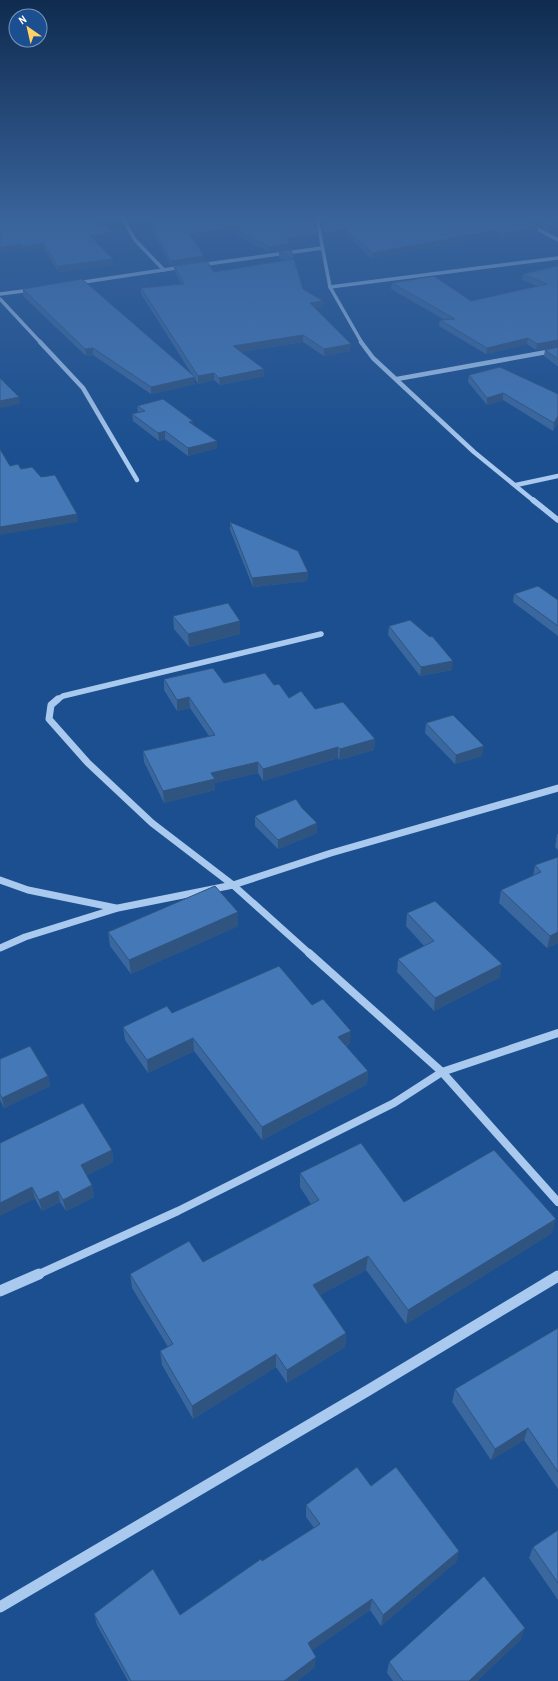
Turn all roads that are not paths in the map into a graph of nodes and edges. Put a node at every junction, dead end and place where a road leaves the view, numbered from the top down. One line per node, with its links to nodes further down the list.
1 (335, 297): 4 (street)
2 (0, 299): 6 (street)
3 (558, 350): 4 (street)
4 (397, 379): 7 (street)
5 (558, 476): 7 (street)
6 (137, 480)
7 (516, 486): 8 (street)
8 (558, 520)
9 (321, 634): 12 (street)
10 (558, 788): 12 (street)
11 (0, 880): 13 (street)
12 (233, 886): 13 (street); 16 (street)
13 (118, 908): 14 (street)
14 (0, 948)
15 (558, 1033): 16 (street)
16 (442, 1072): 17 (street); 19 (street)
17 (558, 1202)
18 (558, 1276): 20 (street)
19 (0, 1291)
20 (0, 1607)

